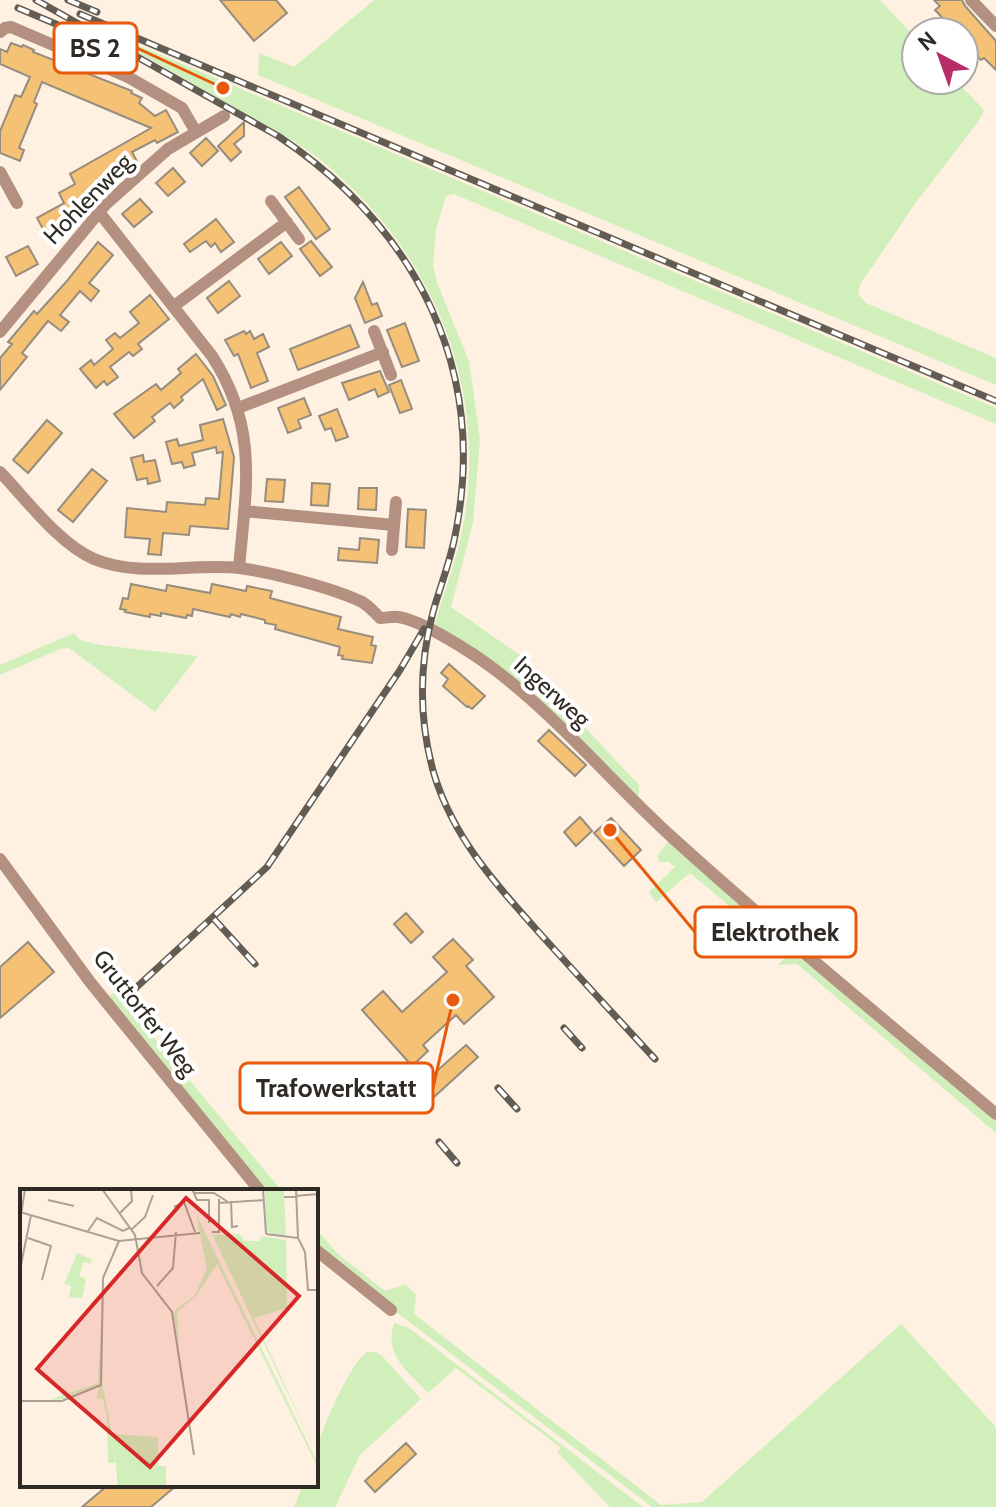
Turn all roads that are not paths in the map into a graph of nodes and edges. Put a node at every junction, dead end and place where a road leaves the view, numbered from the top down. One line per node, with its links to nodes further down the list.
1 (971, 0): 2 (street)
2 (996, 26)
3 (0, 32): 5 (street)
4 (224, 116): 5 (street, Hohlenweg)
5 (196, 132): 9 (street, Hohlenweg)
6 (0, 172): 8 (street)
7 (271, 201): 10 (street)
8 (17, 203)
9 (99, 212): 12 (street); 14 (street, Hohlenweg)
10 (287, 222): 11 (street); 12 (street)
11 (299, 239)
12 (174, 306): 17 (street)
13 (374, 331): 15 (street)
14 (0, 332)
15 (383, 352): 16 (street); 17 (street)
16 (391, 375)
17 (238, 408): 20 (street)
18 (0, 472): 23 (street, Ingerweg)
19 (396, 502): 21 (street)
20 (244, 511): 21 (street); 23 (street)
21 (394, 525): 22 (street)
22 (392, 550)
23 (239, 568): 25 (street, Ingerweg)
24 (0, 859): 26 (street, Gruttorfer Weg)
25 (996, 1114)
26 (258, 1189)
27 (318, 1252): 28 (street)
28 (391, 1310)

